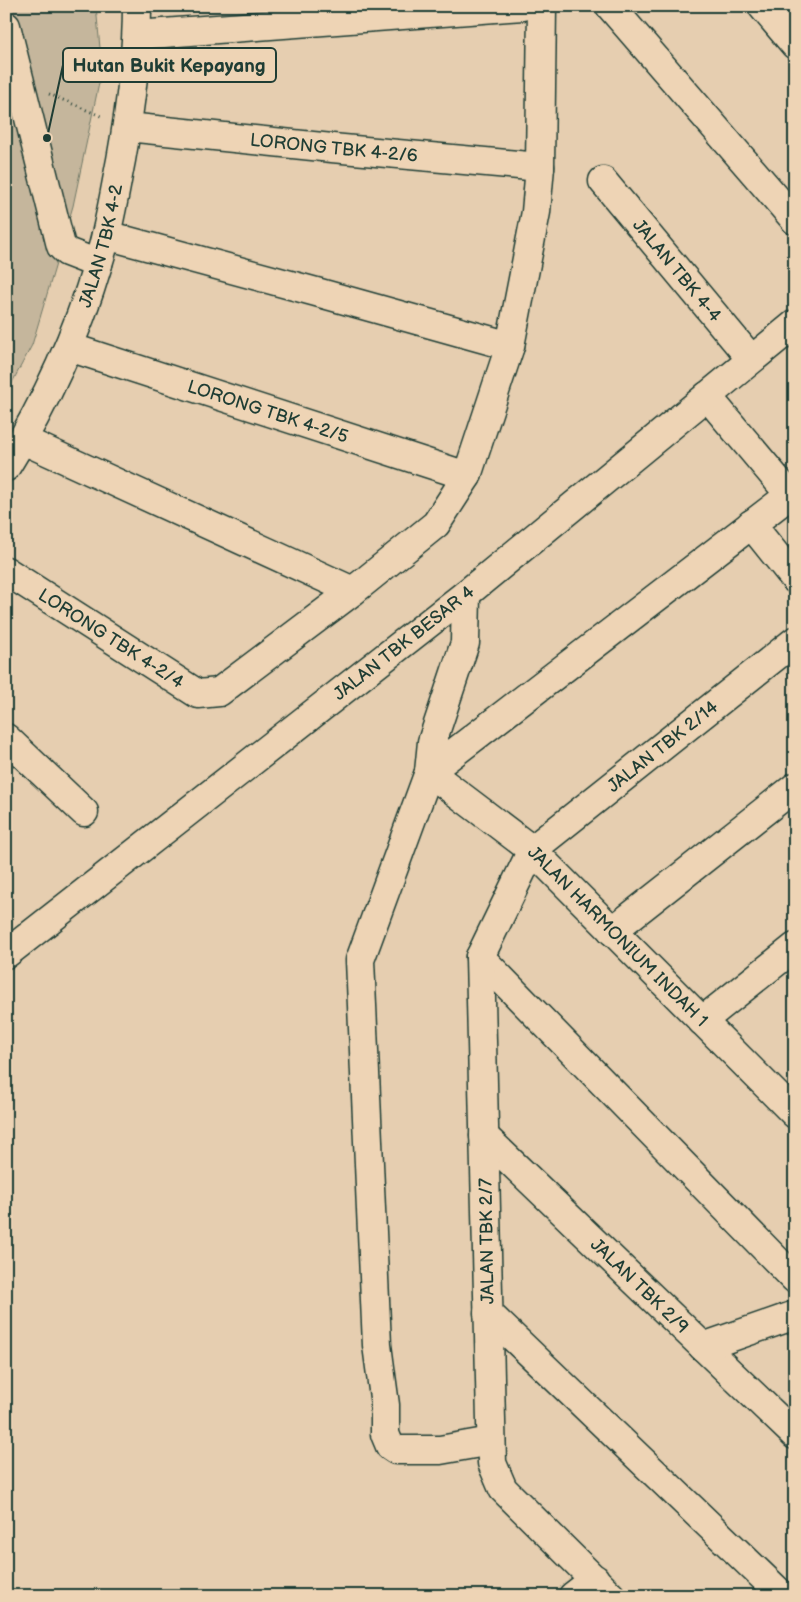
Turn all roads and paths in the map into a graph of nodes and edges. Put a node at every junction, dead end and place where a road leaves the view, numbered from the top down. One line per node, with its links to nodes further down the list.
1 (137, 6): 7 (street, JALAN TBK 4-2)
2 (523, 6): 7 (street)
3 (542, 6): 11 (street)
4 (610, 6): 13 (street)
5 (762, 6): 8 (street)
6 (6, 26): 9 (street)
7 (137, 35): 10 (street, JALAN TBK 4-2)
8 (795, 46)
9 (21, 81): 10 (path); 15 (street)
10 (127, 127): 11 (street, LORONG TBK 4-2/6); 14 (street, JALAN TBK 4-2)
11 (540, 168): 18 (street)
12 (603, 182): 19 (street, JALAN TBK 4-4)
13 (795, 220)
14 (106, 235): 15 (street, JALAN TBK 4-2); 18 (street)
15 (98, 264): 17 (street, JALAN TBK 4-2)
16 (795, 324): 19 (street, JALAN TBK BESAR 4)
17 (69, 346): 21 (street, JALAN TBK 4-2); 23 (street, LORONG TBK 4-2/5)
18 (510, 346): 23 (street)
19 (751, 360): 20 (street, JALAN TBK BESAR 4)
20 (707, 396): 24 (street); 29 (street, JALAN TBK BESAR 4)
21 (23, 440): 22 (street, JALAN TBK 4-2); 28 (street)
22 (6, 467)
23 (468, 476): 28 (street)
24 (792, 493): 25 (street)
25 (751, 524): 27 (street); 32 (street)
26 (6, 571): 28 (street, LORONG TBK 4-2/4)
27 (795, 579)
28 (353, 591)
29 (466, 594): 32 (street); 38 (street, JALAN TBK BESAR 4)
30 (795, 641): 35 (street, JALAN TBK 2/14)
31 (6, 738): 34 (street)
32 (429, 772): 35 (street, JALAN HARMONIUM INDAH 1); 48 (street)
33 (795, 788): 36 (street)
34 (84, 812)
35 (532, 850): 36 (street, JALAN HARMONIUM INDAH 1); 39 (street, JALAN TBK 2/7)
36 (612, 931): 40 (street, JALAN HARMONIUM INDAH 1)
37 (795, 947): 40 (street)
38 (6, 953)
39 (480, 957): 42 (street, JALAN TBK 2/7); 43 (street)
40 (702, 1021): 41 (street, JALAN HARMONIUM INDAH 1)
41 (795, 1114)
42 (484, 1136): 44 (street, JALAN TBK 2/7); 46 (street, JALAN TBK 2/9)
43 (795, 1279)
44 (488, 1314): 48 (street, JALAN TBK 2/7); 51 (street)
45 (795, 1315): 46 (street)
46 (703, 1347): 47 (street, JALAN TBK 2/9)
47 (795, 1435)
48 (491, 1441): 49 (street, JALAN TBK 2/7)
49 (603, 1588): 50 (street)
50 (573, 1596)
51 (783, 1596)

